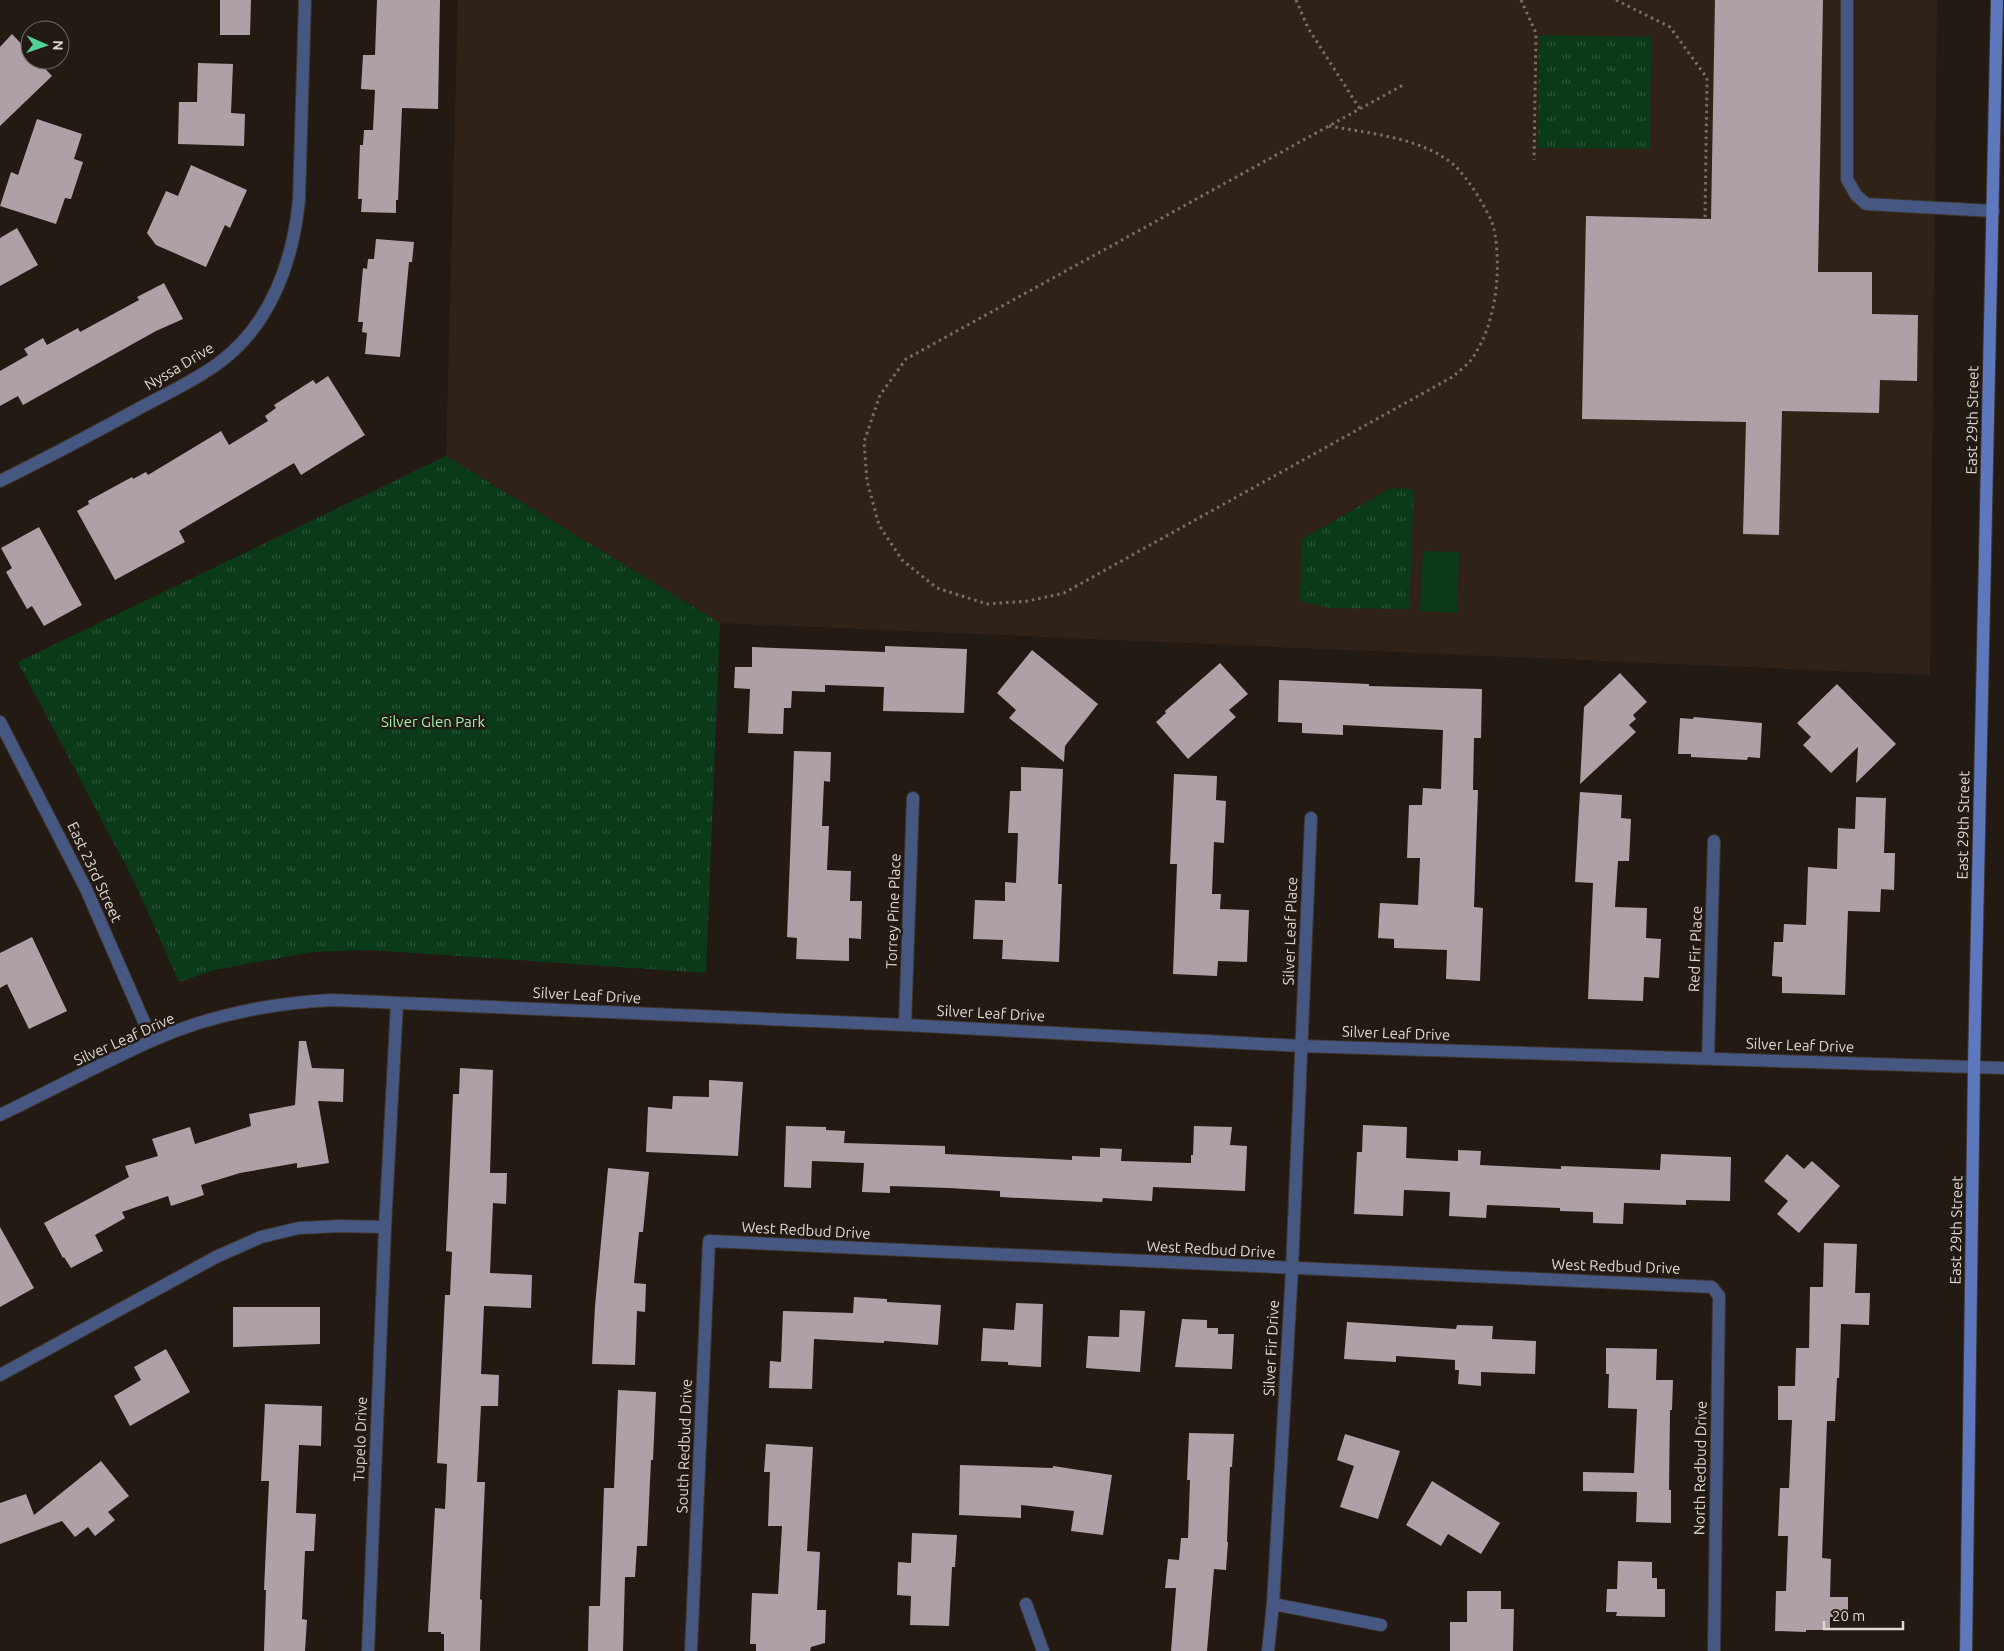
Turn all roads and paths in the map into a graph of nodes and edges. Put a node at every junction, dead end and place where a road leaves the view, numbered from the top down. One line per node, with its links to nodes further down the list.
1 (304, 0): 13 (street, Nyssa Drive)
2 (1296, 0): 8 (path)
3 (1521, 0): 10 (path)
4 (1616, 0): 12 (path)
5 (1848, 0): 11 (street)
6 (1997, 0): 11 (main road, East 29th Street)
7 (1406, 84): 8 (path)
8 (1360, 110): 9 (path)
9 (1329, 126): 9 (path)
10 (1534, 160)
11 (1993, 212): 23 (main road, East 29th Street)
12 (1705, 218)
13 (0, 481)
14 (0, 722): 20 (street, East 23rd Street)
15 (913, 798): 19 (street, Torrey Pine Place)
16 (1311, 818): 21 (street, Silver Leaf Place)
17 (1714, 841): 22 (street, Red Fir Place)
18 (397, 1003): 19 (street, Silver Leaf Drive); 20 (street, Silver Leaf Drive); 26 (street, Tupelo Drive)
19 (905, 1025): 21 (street, Silver Leaf Drive)
20 (152, 1040): 25 (street, Silver Leaf Drive)
21 (1301, 1046): 22 (street, Silver Leaf Drive); 28 (street, Silver Fir Drive)
22 (1708, 1058): 23 (street, Silver Leaf Drive)
23 (1974, 1066): 24 (street, Silver Leaf Drive); 39 (main road, East 29th Street)
24 (2004, 1068)
25 (0, 1116)
26 (385, 1228): 30 (street); 34 (street, Tupelo Drive)
27 (709, 1242): 28 (street, West Redbud Drive); 35 (street, South Redbud Drive)
28 (1292, 1268): 29 (street, West Redbud Drive); 32 (street, Silver Fir Drive)
29 (1712, 1287): 38 (street, North Redbud Drive)
30 (0, 1375)
31 (1026, 1604): 36 (street)
32 (1273, 1604): 33 (street); 37 (street, Silver Fir Drive)
33 (1381, 1625)
34 (368, 1651)
35 (692, 1651)
36 (1044, 1651)
37 (1268, 1651)
38 (1714, 1651)
39 (1966, 1651)

